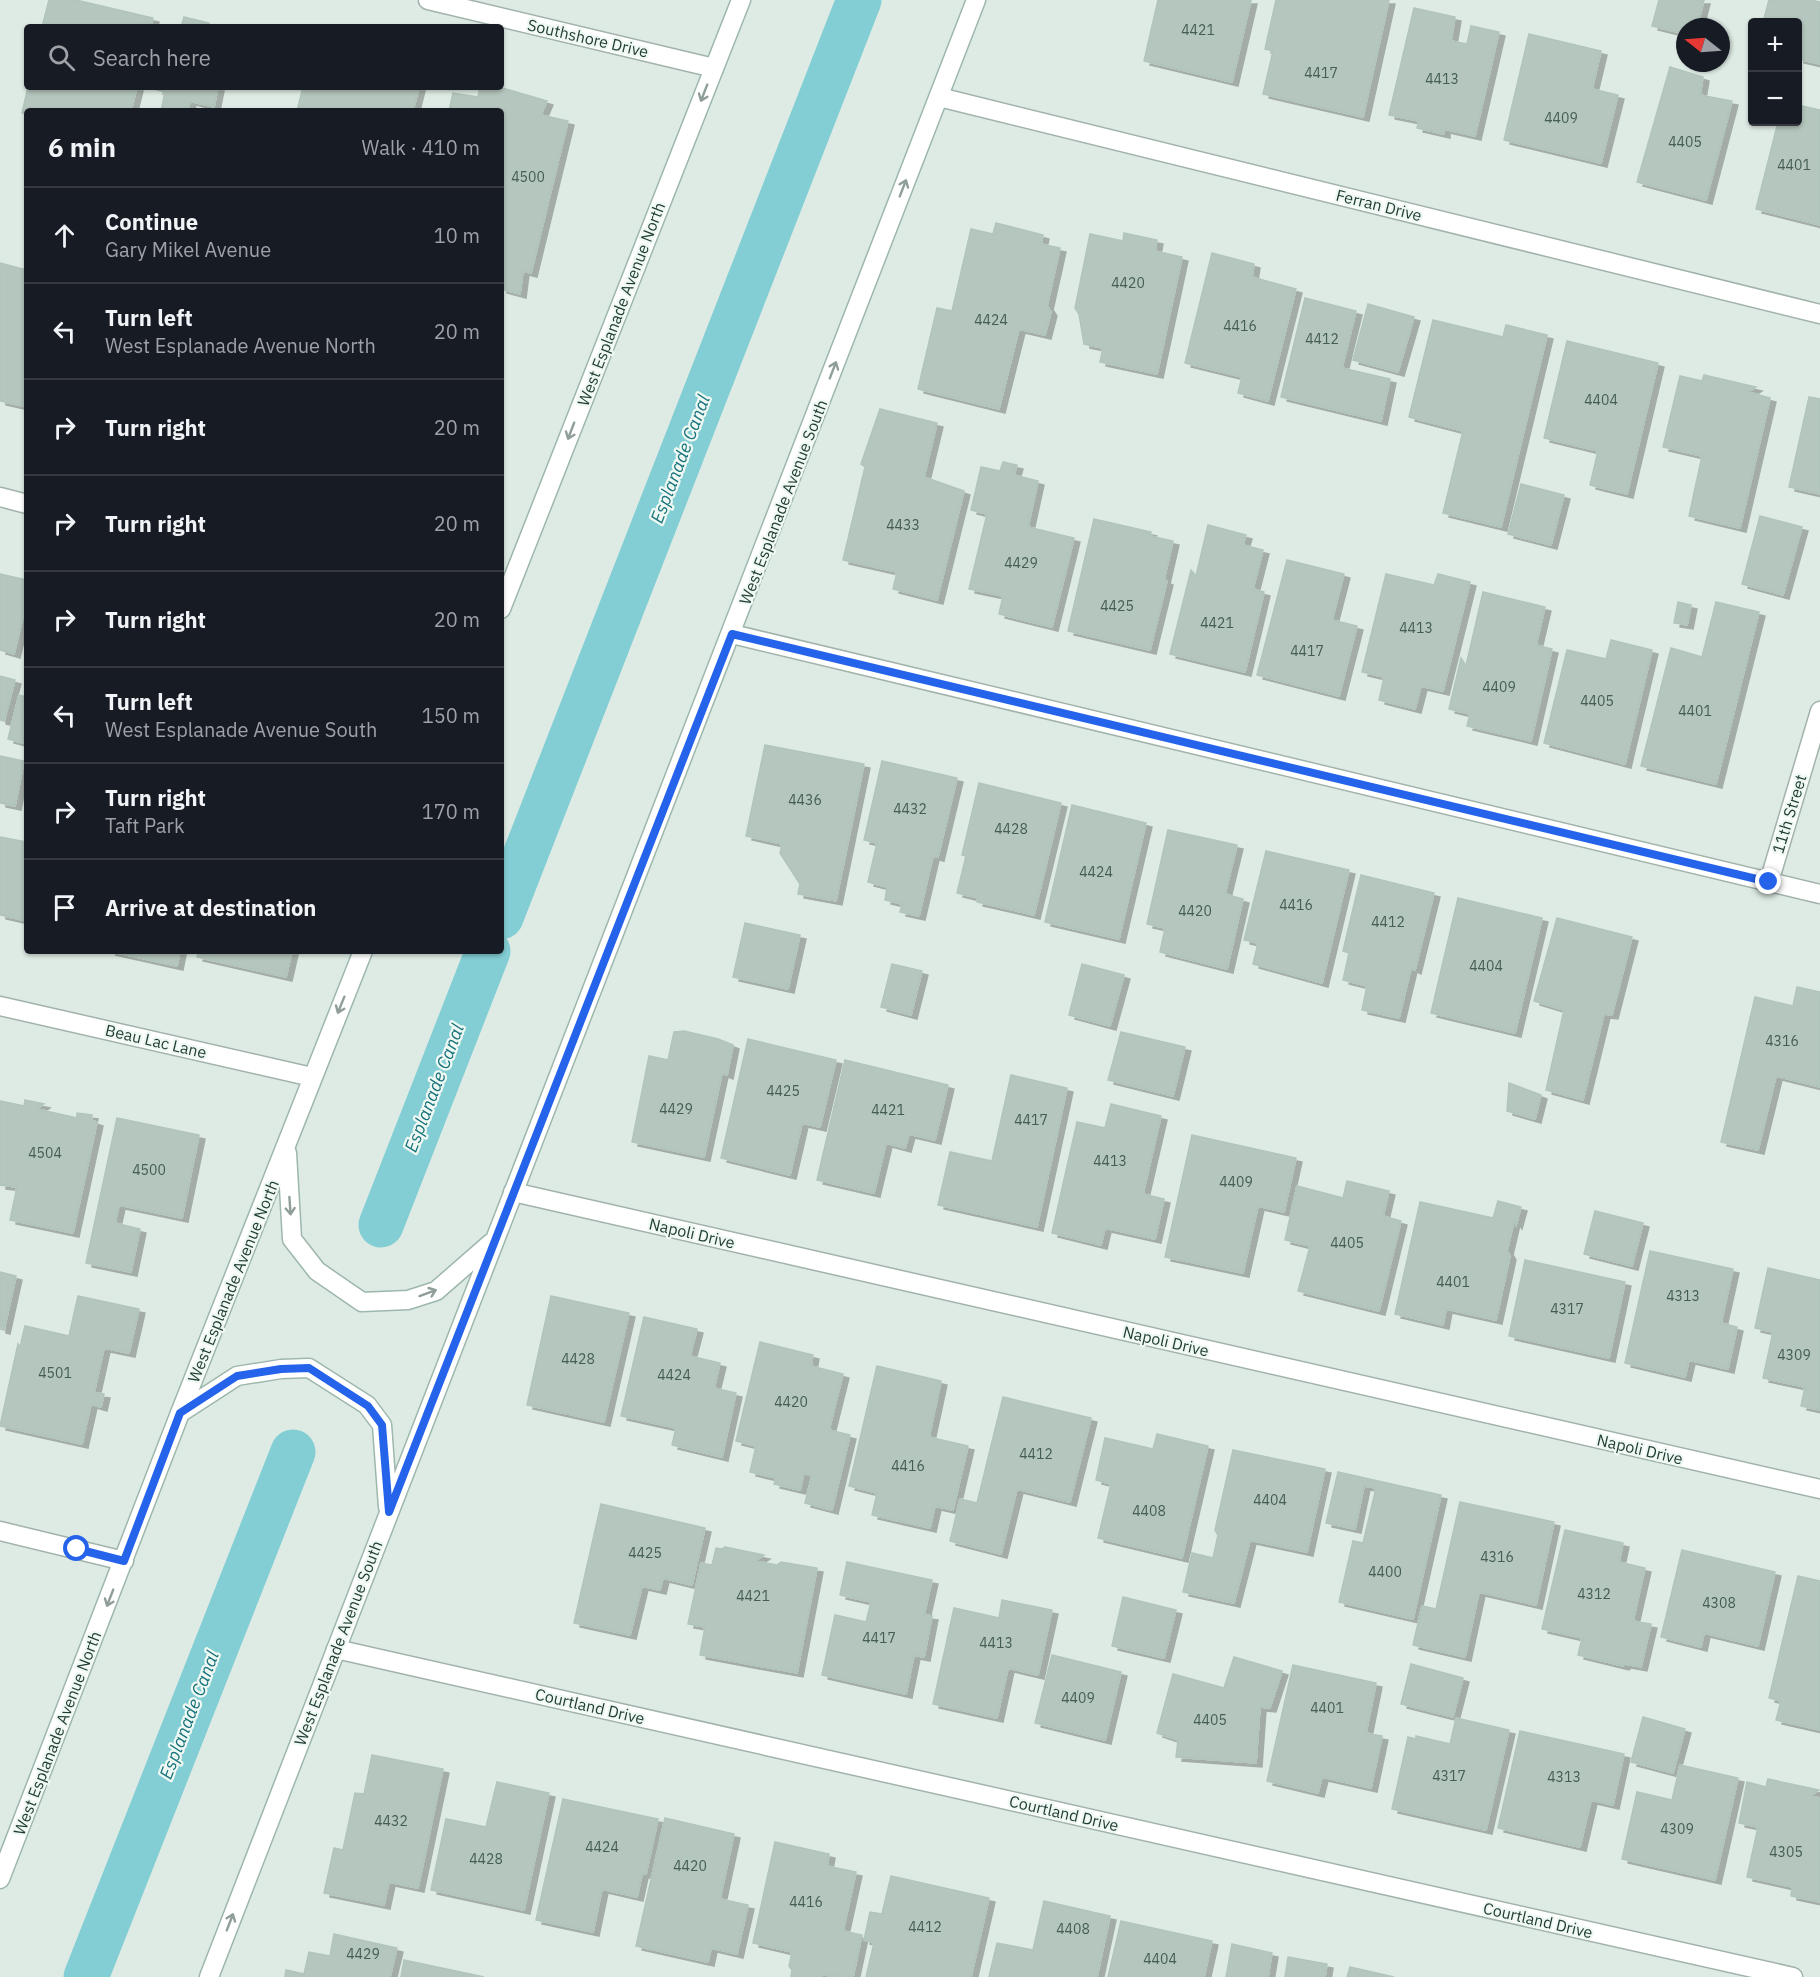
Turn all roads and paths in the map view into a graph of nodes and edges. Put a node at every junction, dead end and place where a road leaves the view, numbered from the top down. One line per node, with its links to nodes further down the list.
1 (428, 0): 4 (street, Southshore Drive)
2 (741, 0): 4 (street, West Esplanade Avenue North)
3 (976, 0): 5 (street, West Esplanade Avenue South)
4 (714, 68): 9 (street, West Esplanade Avenue North, one-way to 9)
5 (939, 97): 6 (street, Ferran Drive); 10 (street, West Esplanade Avenue South, one-way to 5)
6 (1820, 314)
7 (0, 497): 8 (street)
8 (24, 503)
9 (504, 601)
10 (732, 634): 12 (street); 18 (street, West Esplanade Avenue South)
11 (1820, 711): 12 (street, 11th Street)
12 (1769, 882): 13 (street)
13 (1820, 894)
14 (362, 954): 16 (street, West Esplanade Avenue North, one-way to 16)
15 (0, 1006): 16 (street, Beau Lac Lane)
16 (312, 1077): 17 (street, West Esplanade Avenue North)
17 (286, 1148): 19 (street, one-way to 19); 20 (street, West Esplanade Avenue North)
18 (513, 1192): 19 (street, West Esplanade Avenue South); 21 (street, Napoli Drive)
19 (493, 1240): 22 (street, West Esplanade Avenue South)
20 (180, 1413): 22 (street); 24 (street, West Esplanade Avenue North)
21 (1820, 1489)
22 (389, 1512): 25 (street, West Esplanade Avenue South)
23 (0, 1531): 24 (street)
24 (124, 1561): 26 (street, West Esplanade Avenue North, one-way to 26)
25 (336, 1649): 27 (street, West Esplanade Avenue South, one-way to 25); 28 (street, Courtland Drive)
26 (0, 1879)
27 (209, 1977)
28 (1793, 1977)

